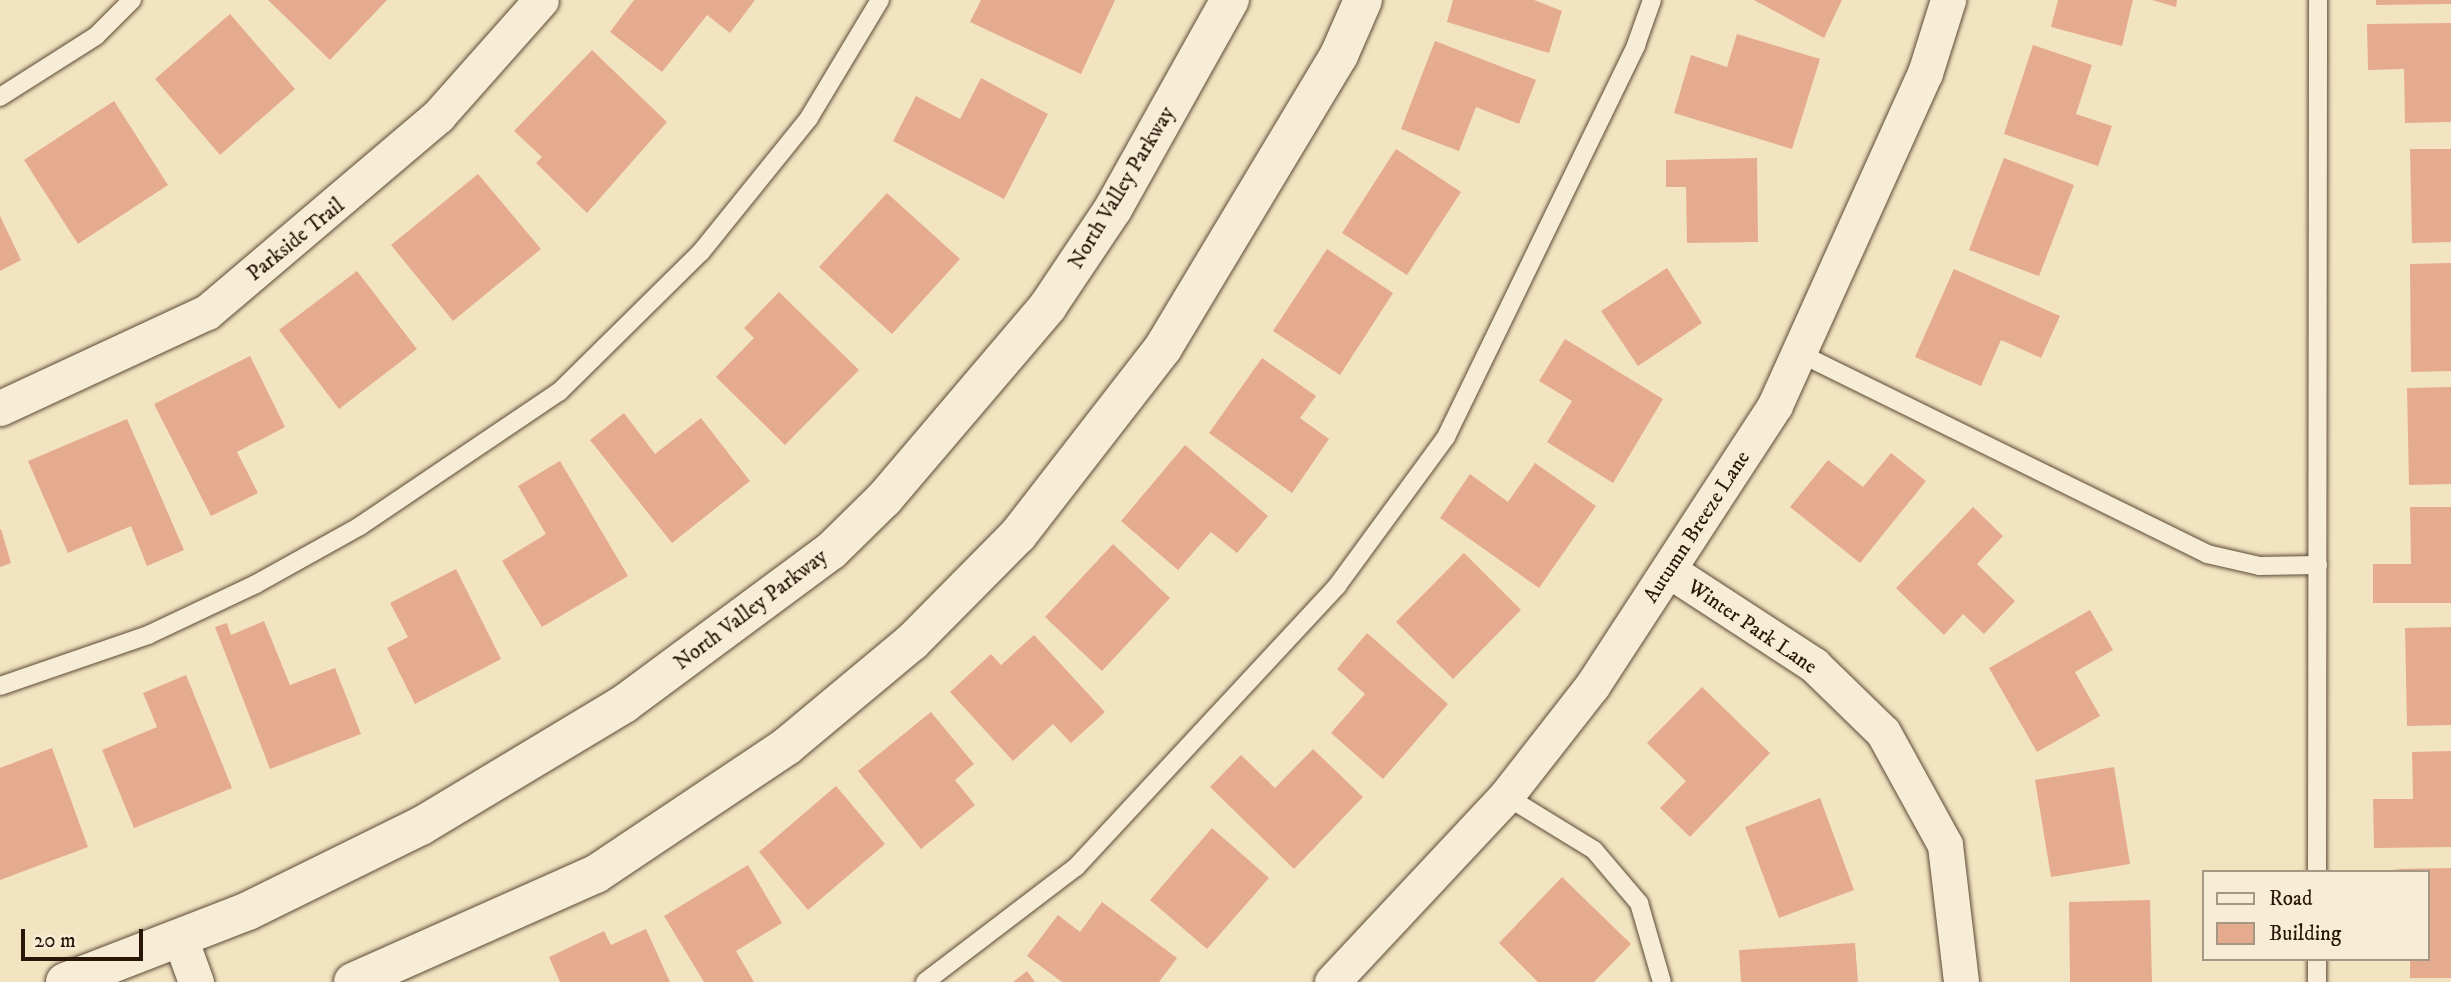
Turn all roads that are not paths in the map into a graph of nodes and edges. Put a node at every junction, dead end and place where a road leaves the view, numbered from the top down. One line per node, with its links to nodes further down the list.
1 (132, 0): 9 (lane)
2 (541, 0): 11 (street, Parkside Trail)
3 (880, 0): 14 (lane)
4 (1230, 0): 17 (street, North Valley Parkway)
5 (1363, 0): 21 (street)
6 (1651, 0): 22 (lane)
7 (1948, 0): 10 (street, Autumn Breeze Lane)
8 (2318, 0): 12 (lane)
9 (0, 97)
10 (1799, 353): 12 (lane); 13 (street, Autumn Breeze Lane)
11 (0, 408)
12 (2318, 565): 16 (lane)
13 (1670, 571): 15 (street, Autumn Breeze Lane); 25 (street, Winter Park Lane)
14 (0, 686)
15 (1506, 796): 23 (street, Autumn Breeze Lane); 24 (lane)
16 (2317, 870)
17 (180, 938): 19 (street, North Valley Parkway); 20 (street)
18 (2317, 961): 26 (lane)
19 (65, 982)
20 (196, 982)
21 (353, 982)
22 (925, 982)
23 (1332, 982)
24 (1662, 982)
25 (1961, 982)
26 (2317, 982)

